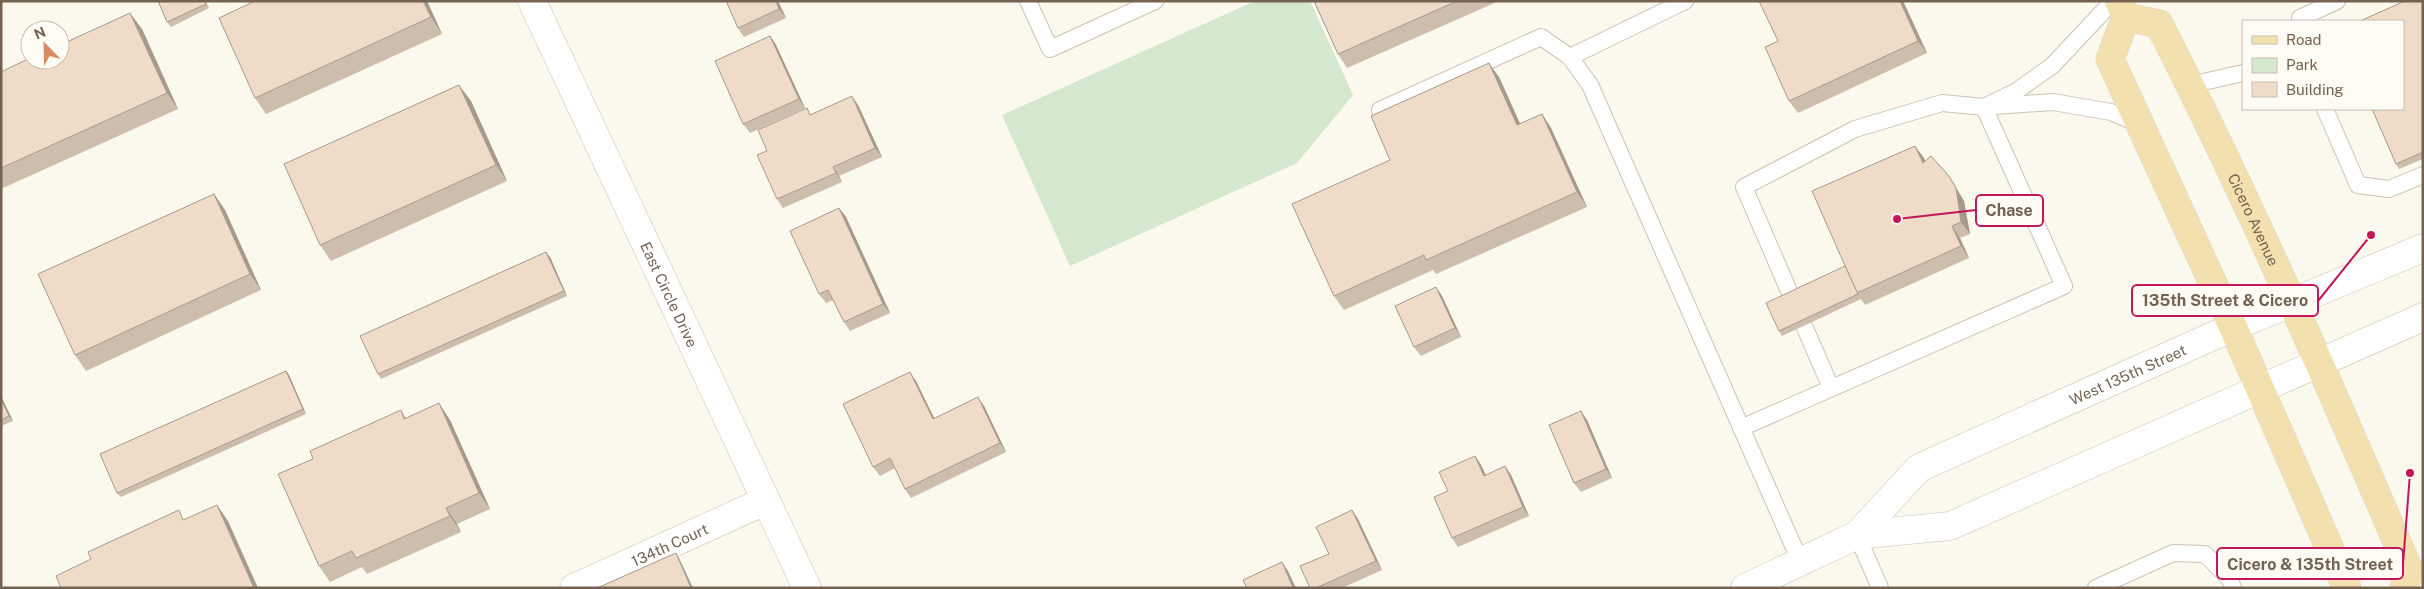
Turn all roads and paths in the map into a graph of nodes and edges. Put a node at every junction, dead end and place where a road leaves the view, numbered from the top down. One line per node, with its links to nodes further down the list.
1 (532, 1): 24 (street, East Circle Drive)
2 (1028, 1): 3 (lane)
3 (1155, 1)
4 (1685, 1): 8 (lane)
5 (2337, 1): 7 (lane)
6 (2119, 7): 10 (main road, Cicero Avenue); 11 (lane); 14 (main road)
7 (2300, 20)
8 (1570, 57): 12 (lane); 23 (lane)
9 (2242, 73): 10 (lane)
10 (2190, 85): 17 (main road, Cicero Avenue)
11 (1984, 107): 14 (lane); 21 (lane); 21 (lane)
12 (1380, 110)
13 (2324, 110): 15 (lane)
14 (2139, 124): 19 (main road)
15 (2423, 175)
16 (2423, 248): 17 (street, West 135th Street)
17 (2293, 302): 19 (street, West 135th Street); 20 (main road, Cicero Avenue)
18 (2423, 317): 20 (street, West 135th Street)
19 (2232, 327): 22 (main road); 25 (street, West 135th Street)
20 (2320, 362): 22 (street, West 135th Street); 34 (main road, Cicero Avenue)
21 (1831, 388): 23 (lane)
22 (2261, 390): 25 (street, West 135th Street); 33 (main road)
23 (1741, 428): 26 (lane)
24 (766, 501): 27 (street, 134th Court); 28 (street, East Circle Drive)
25 (1857, 535): 26 (street, West 135th Street); 30 (lane)
26 (1800, 561): 29 (street, West 135th Street)
27 (574, 588)
28 (807, 588)
29 (1745, 588)
30 (1880, 588)
31 (2096, 588): 32 (lane)
32 (2233, 588)
33 (2348, 588)
34 (2404, 588)

